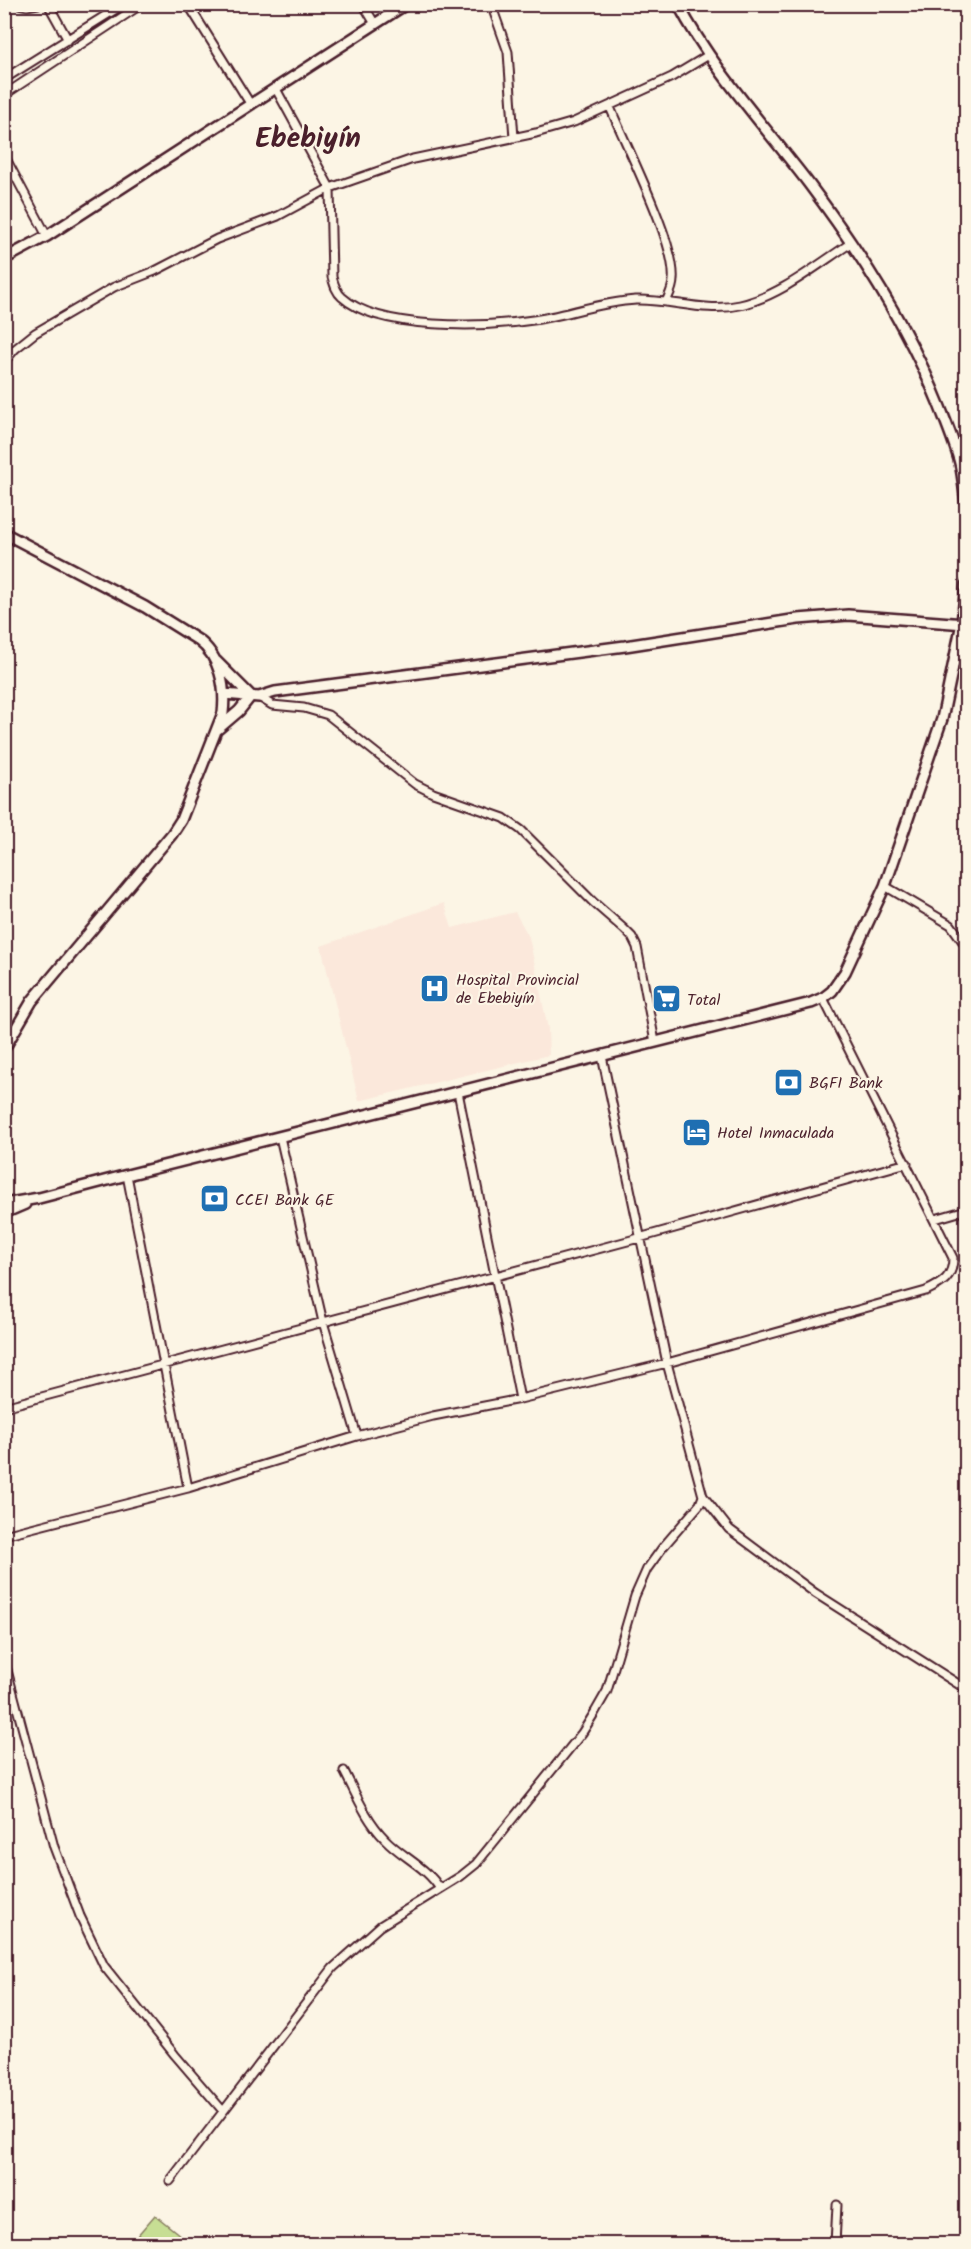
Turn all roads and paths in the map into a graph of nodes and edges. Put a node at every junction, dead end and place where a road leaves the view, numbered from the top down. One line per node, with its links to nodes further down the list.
1 (18, 4): 2 (street)
2 (38, 4)
3 (48, 4): 12 (street)
4 (124, 4): 12 (street)
5 (142, 4): 16 (street)
6 (188, 4): 17 (street)
7 (363, 4): 11 (street)
8 (406, 4): 11 (street)
9 (492, 4): 19 (street)
10 (678, 4): 13 (street)
11 (375, 24): 15 (street)
12 (68, 40): 14 (street)
13 (707, 56): 18 (street); 23 (street)
14 (4, 79)
15 (276, 89): 17 (street); 21 (street)
16 (4, 95)
17 (251, 105): 22 (street)
18 (610, 107): 19 (street); 25 (street)
19 (514, 138): 21 (street)
20 (4, 155): 22 (street)
21 (330, 188): 25 (street); 26 (street)
22 (47, 236): 24 (street)
23 (851, 243): 25 (street); 27 (street)
24 (4, 259)
25 (666, 302)
26 (4, 362)
27 (966, 504)
28 (4, 533): 31 (street)
29 (966, 585): 30 (street)
30 (964, 624): 33 (street); 35 (street)
31 (215, 660): 32 (street); 33 (street)
32 (224, 694): 33 (street); 34 (street)
33 (255, 697): 34 (street); 39 (street)
34 (216, 731): 38 (street)
35 (885, 886): 36 (street); 37 (street)
36 (966, 946)
37 (823, 998): 39 (street); 44 (street)
38 (8, 1036): 40 (street)
39 (655, 1042): 41 (street)
40 (4, 1049)
41 (602, 1056): 42 (street); 51 (street)
42 (458, 1092): 43 (street); 52 (street)
43 (280, 1137): 45 (street); 53 (street)
44 (907, 1163): 50 (street); 51 (street)
45 (127, 1175): 46 (street); 54 (street)
46 (39, 1198): 47 (street); 49 (street)
47 (4, 1204)
48 (966, 1210): 50 (street)
49 (4, 1213)
50 (935, 1219): 55 (street)
51 (639, 1238): 52 (street); 55 (street)
52 (494, 1276): 53 (street); 56 (street)
53 (323, 1322): 54 (street); 58 (street)
54 (163, 1363): 57 (street); 59 (street)
55 (667, 1363): 56 (street); 60 (street)
56 (520, 1399): 58 (street)
57 (4, 1407)
58 (357, 1436): 59 (street)
59 (188, 1488): 61 (street)
60 (703, 1496): 63 (street); 65 (street)
61 (4, 1534)
62 (4, 1659): 66 (street)
63 (966, 1689)
64 (344, 1771): 65 (street)
65 (440, 1889): 66 (street)
66 (223, 2111): 67 (street)
67 (170, 2181)
68 (837, 2205): 69 (street)
69 (835, 2244)

